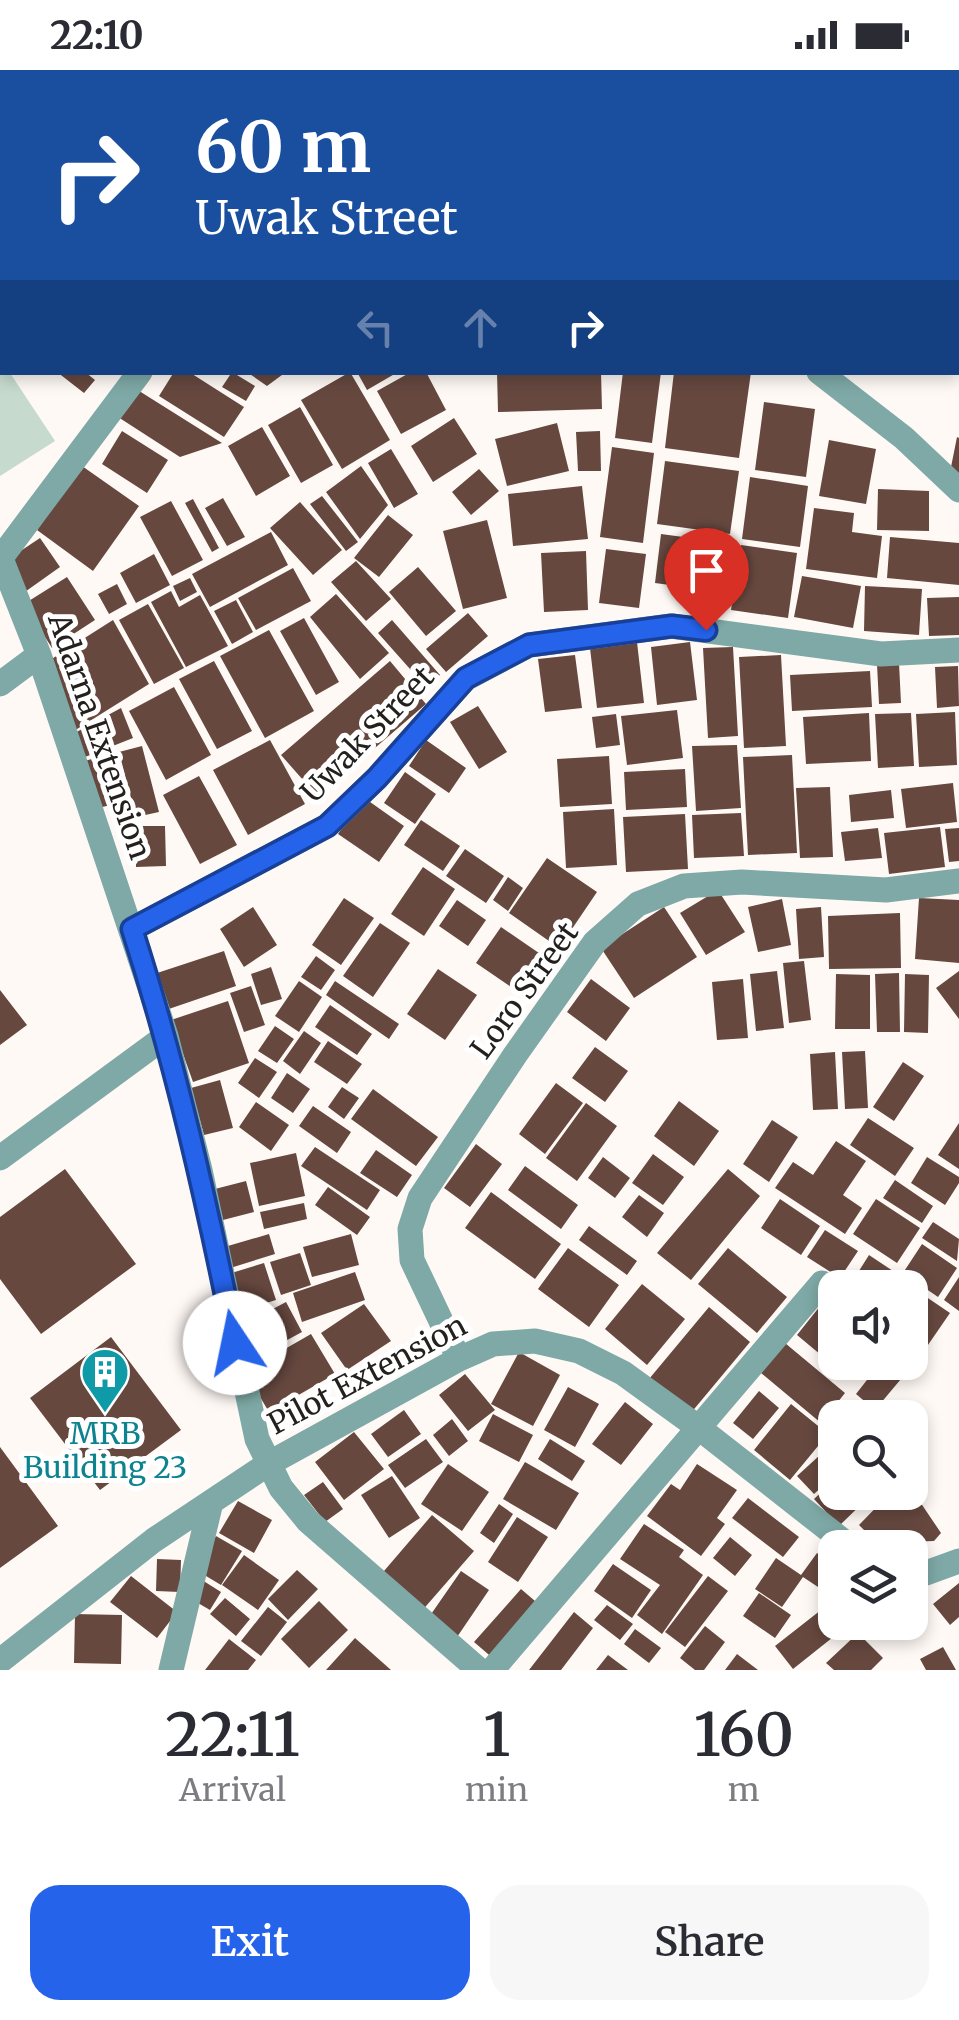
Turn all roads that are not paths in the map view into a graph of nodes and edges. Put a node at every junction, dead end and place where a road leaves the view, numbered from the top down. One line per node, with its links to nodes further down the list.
1 (138, 375): 4 (street)
2 (823, 375): 3 (street)
3 (959, 490)
4 (0, 558): 6 (street, Adarna Extension)
5 (959, 650): 9 (street, Uwak Street)
6 (39, 655): 7 (street); 9 (street, Adarna Extension)
7 (0, 684)
8 (959, 881): 13 (street, Loro Street)
9 (132, 929): 10 (street, Adarna Extension)
10 (166, 1036): 11 (street); 15 (street, Adarna Extension)
11 (0, 1158)
12 (818, 1288): 14 (street)
13 (458, 1359): 14 (street, Pilot Extension); 15 (street, Pilot Extension)
14 (699, 1428): 17 (street, Pilot Extension); 23 (street)
15 (268, 1464): 16 (street, Pilot Extension); 22 (street, Adarna Extension)
16 (211, 1502): 20 (street, Pilot Extension); 21 (street)
17 (829, 1530)
18 (959, 1560): 19 (street)
19 (928, 1572)
20 (0, 1661)
21 (171, 1670)
22 (479, 1670)
23 (492, 1670)

